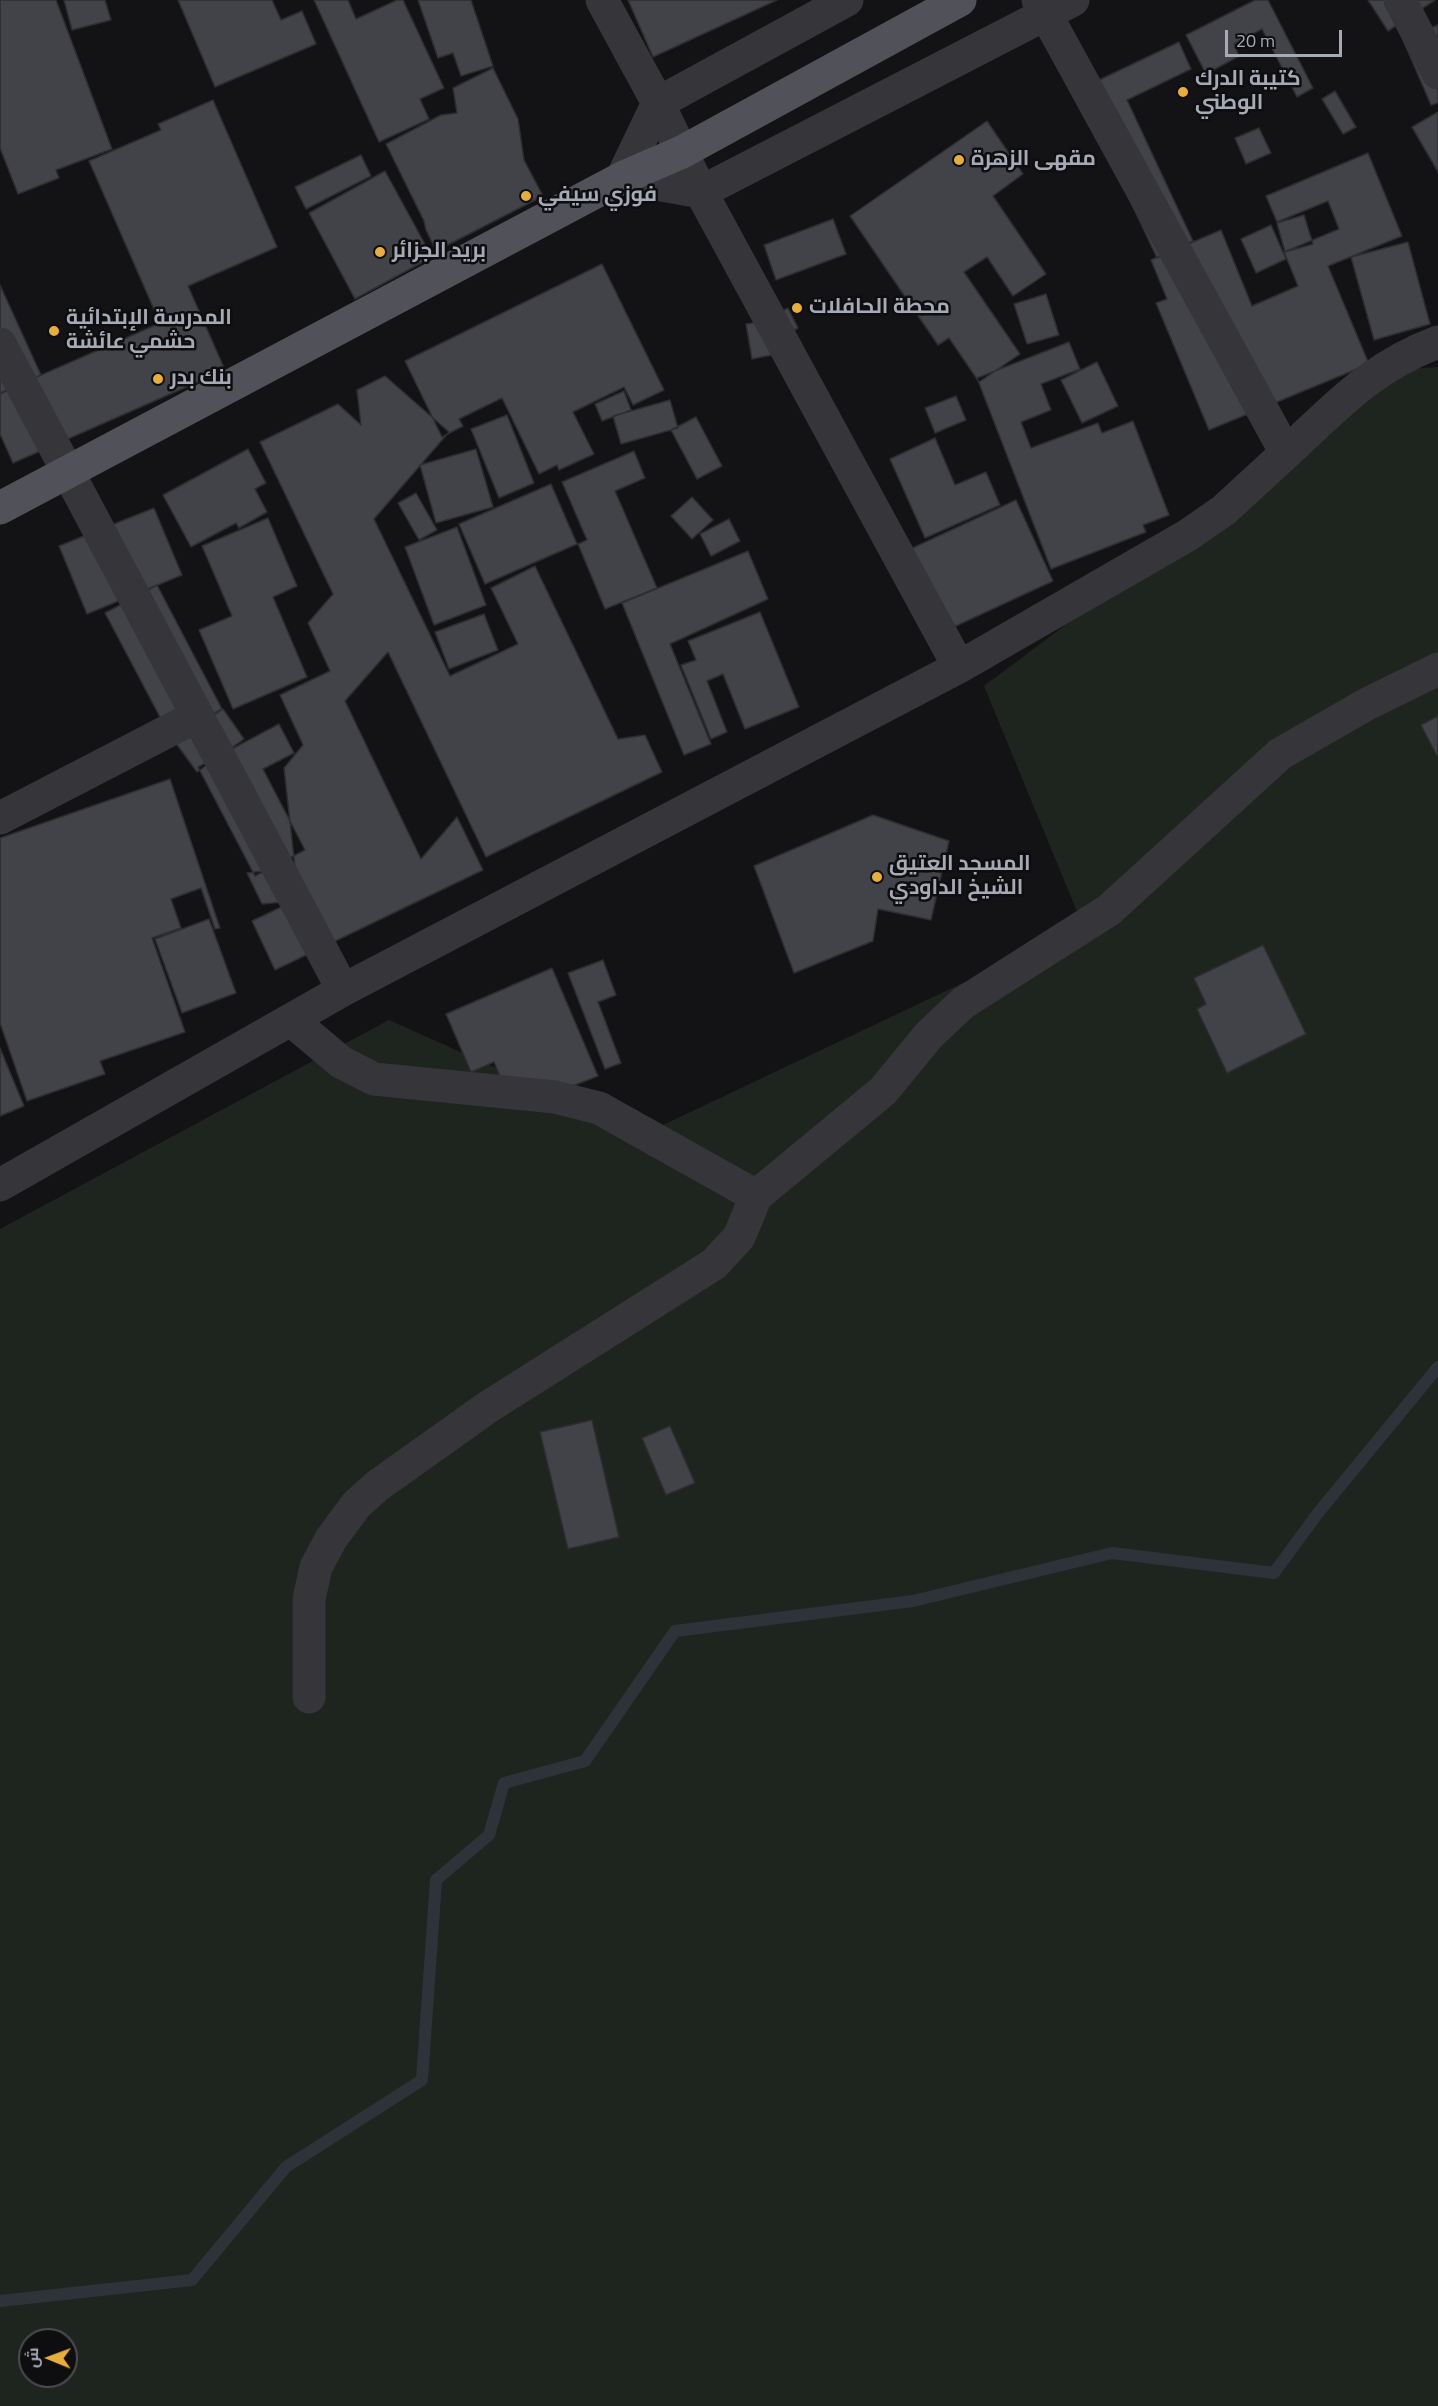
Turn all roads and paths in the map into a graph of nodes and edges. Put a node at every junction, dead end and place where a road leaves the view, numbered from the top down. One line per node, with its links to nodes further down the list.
1 (602, 0): 7 (street)
2 (847, 0): 7 (street)
3 (960, 0): 8 (main road)
4 (1400, 0): 6 (street)
5 (1052, 5): 10 (street); 13 (street)
6 (1438, 73)
7 (658, 103): 8 (street); 9 (street)
8 (682, 152): 9 (main road); 10 (street)
9 (622, 178): 10 (street); 14 (main road)
10 (701, 192): 16 (street)
11 (1438, 342): 13 (street)
12 (0, 344): 14 (street)
13 (1286, 453): 16 (street)
14 (66, 472): 15 (main road); 18 (street)
15 (0, 508)
16 (959, 667): 20 (street)
17 (1438, 669): 23 (street)
18 (197, 716): 19 (street); 20 (street)
19 (0, 818)
20 (343, 990): 21 (street)
21 (291, 1020): 22 (street); 23 (street)
22 (0, 1185)
23 (756, 1196): 24 (street)
24 (309, 1697)

